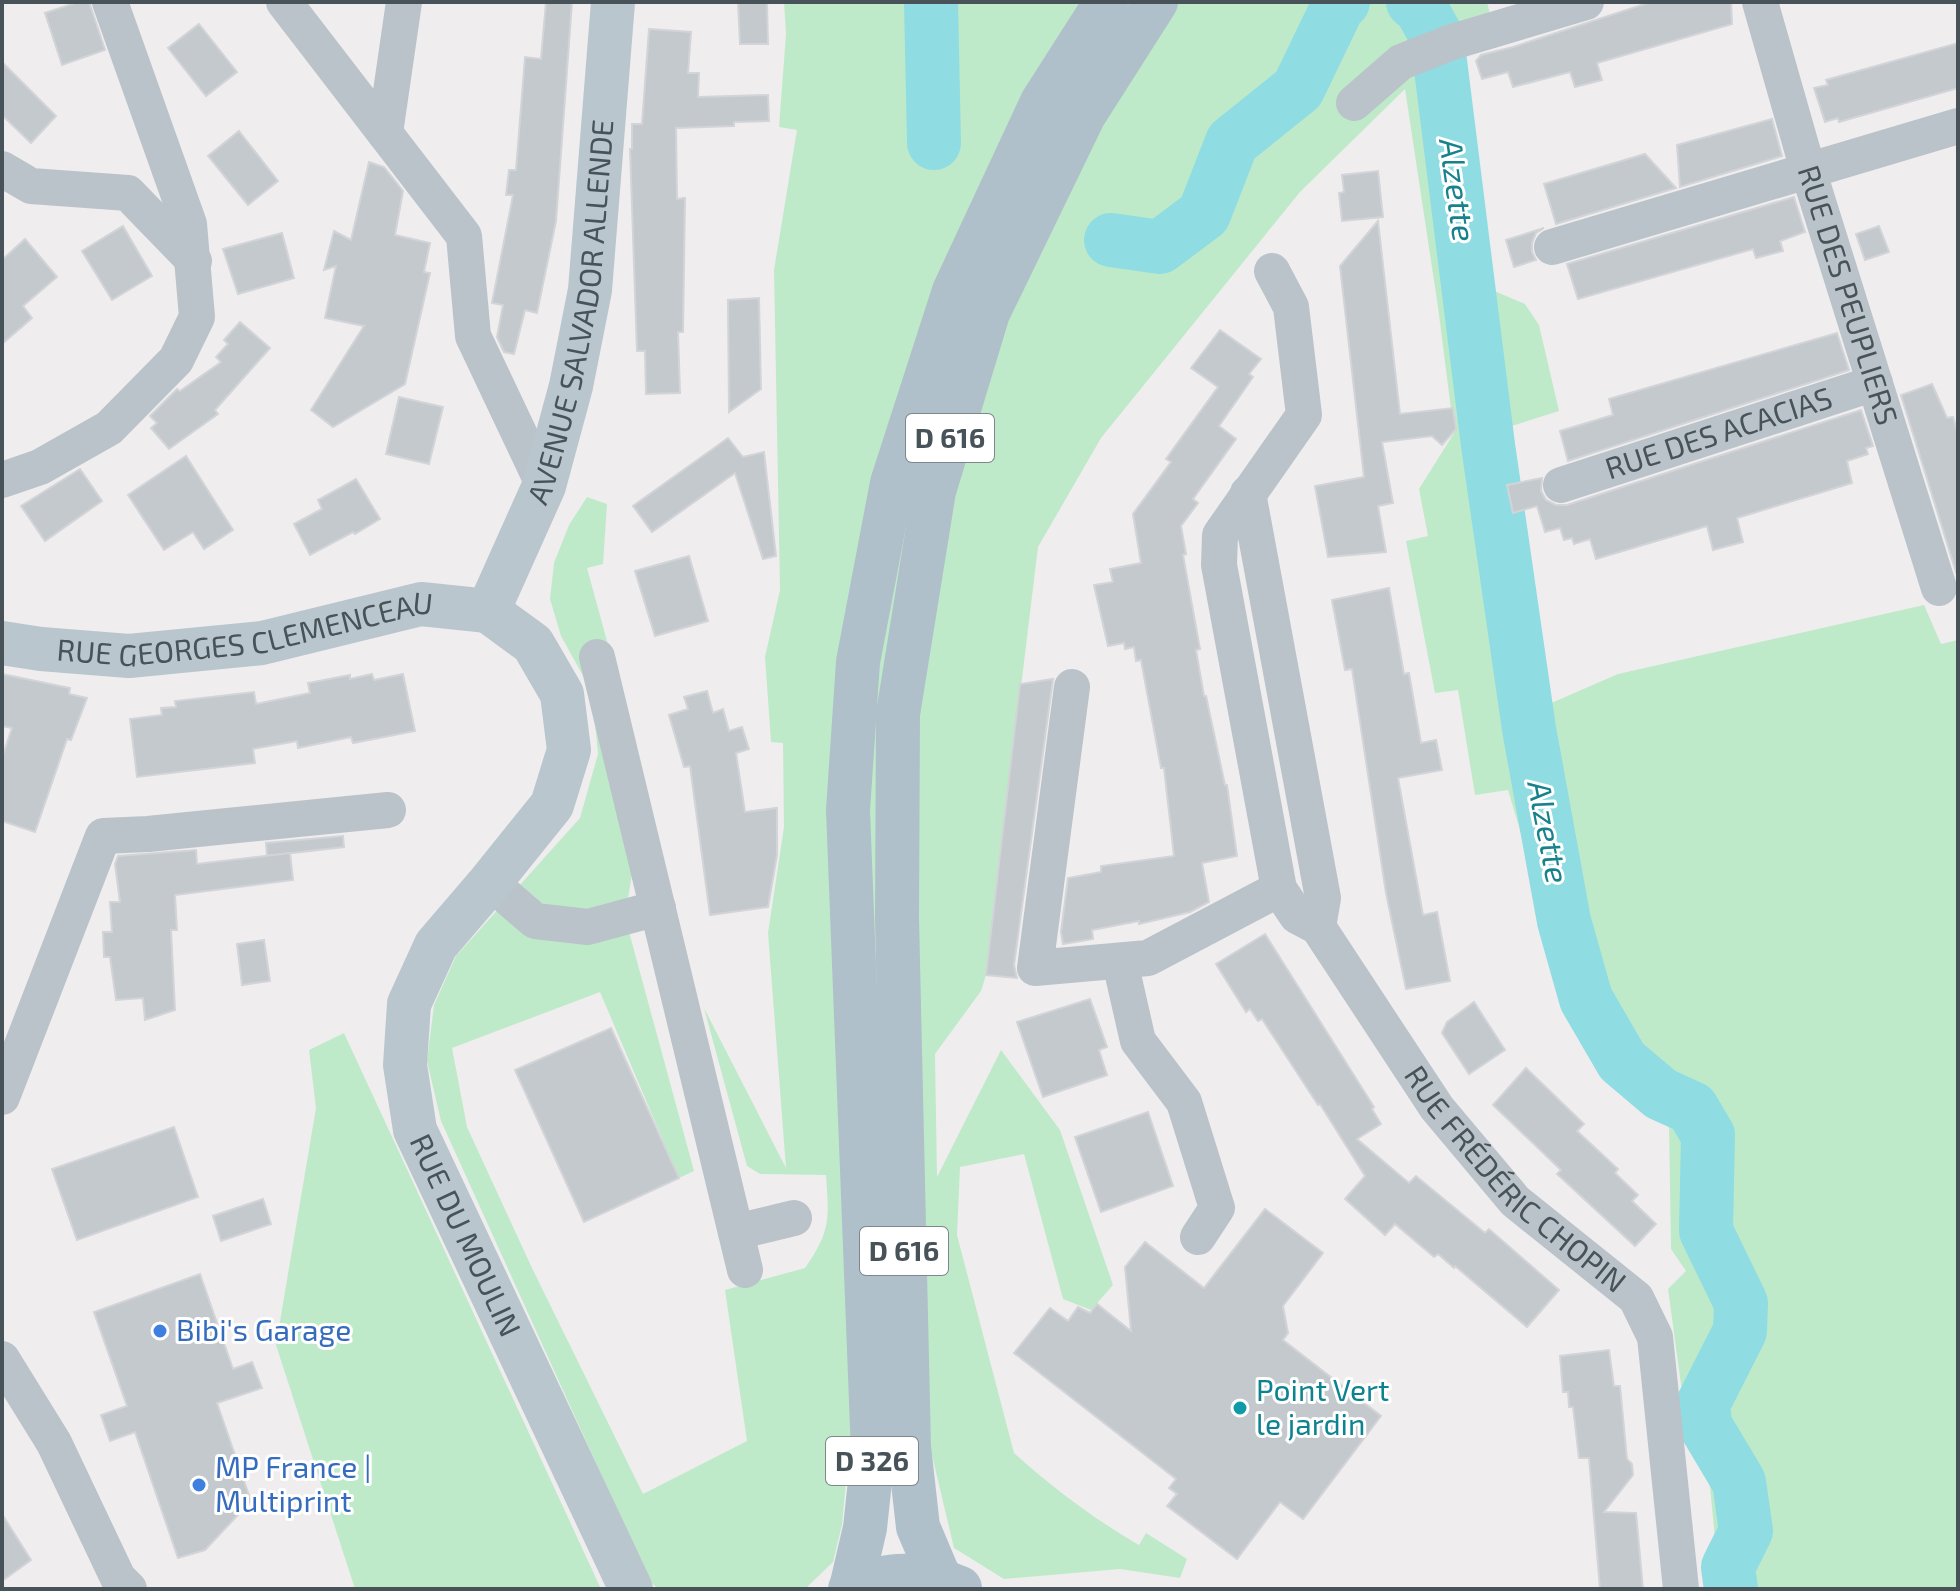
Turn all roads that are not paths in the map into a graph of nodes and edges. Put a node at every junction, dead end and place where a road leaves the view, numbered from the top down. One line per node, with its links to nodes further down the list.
1 (110, 2): 15 (street)
2 (284, 2): 11 (street)
3 (404, 2): 11 (street)
4 (613, 2): 20 (main road, AVENUE SALVADOR ALLENDE)
5 (1106, 2): 38 (main road, D 616)
6 (1156, 2): 40 (main road, D 616)
7 (1586, 2): 9 (street)
8 (1760, 2): 13 (street, RUE DES PEUPLIERS)
9 (1354, 103)
10 (1958, 126): 13 (street)
11 (385, 133): 20 (street)
12 (2, 169): 15 (street)
13 (1808, 170): 14 (street); 17 (street, RUE DES PEUPLIERS)
14 (1552, 247)
15 (194, 261): 18 (street)
16 (1272, 271): 21 (street, RUE FRÉDÉRIC CHOPIN)
17 (1875, 383): 19 (street, RUE DES ACACIAS); 22 (street, RUE DES PEUPLIERS)
18 (2, 480)
19 (1561, 485)
20 (544, 486): 23 (main road, AVENUE SALVADOR ALLENDE)
21 (1248, 493): 29 (street, RUE FRÉDÉRIC CHOPIN); 31 (street)
22 (1939, 588)
23 (488, 611): 24 (main road, RUE GEORGES CLEMENCEAU); 28 (main road, RUE DU MOULIN)
24 (2, 643)
25 (597, 657): 30 (street)
26 (1072, 687): 32 (street)
27 (388, 810): 33 (street)
28 (490, 882): 30 (street); 42 (main road, RUE DU MOULIN)
29 (1279, 889): 31 (street, RUE FRÉDÉRIC CHOPIN); 32 (street)
30 (658, 908): 35 (street)
31 (1318, 927): 44 (street, RUE FRÉDÉRIC CHOPIN)
32 (1120, 962): 36 (street)
33 (2, 1097)
34 (794, 1218): 35 (street)
35 (736, 1232): 37 (street)
36 (1198, 1237)
37 (745, 1270)
38 (870, 1331): 43 (main road, D 326)
39 (2, 1359): 41 (street)
40 (951, 1584): 43 (main road)
41 (129, 1589)
42 (631, 1589)
43 (850, 1589)
44 (1681, 1589)

